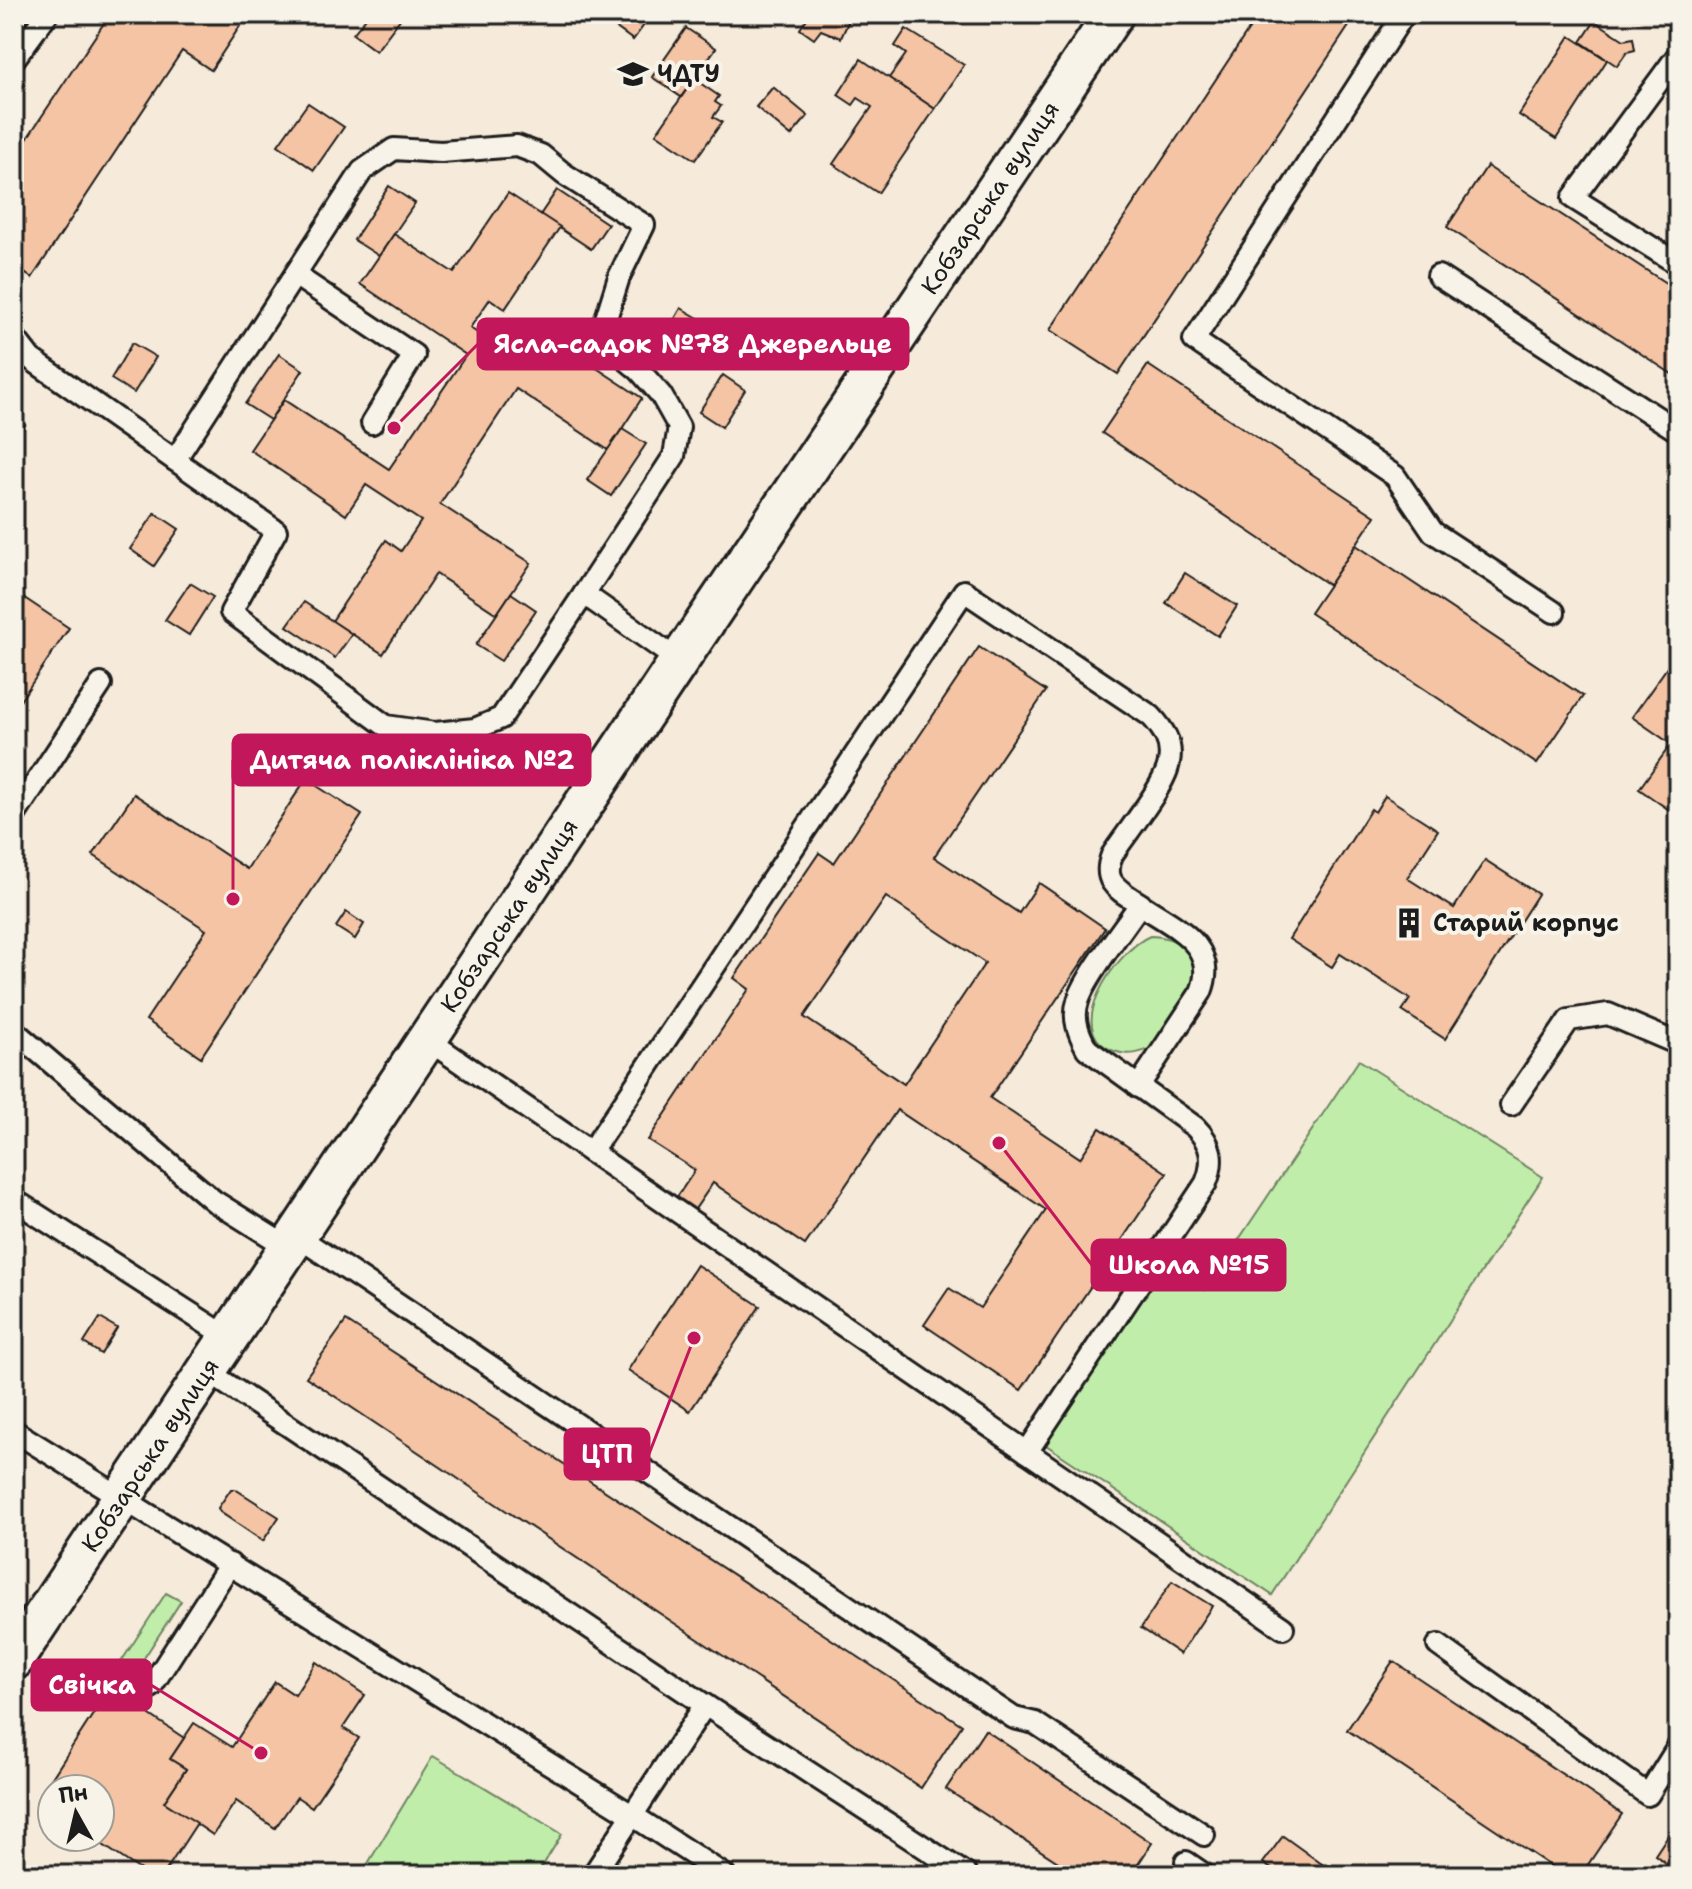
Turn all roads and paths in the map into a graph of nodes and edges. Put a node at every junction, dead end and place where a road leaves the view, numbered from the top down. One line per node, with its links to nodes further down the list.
1 (47, 14): 5 (lane)
2 (1114, 14): 15 (street, Кобзарська вулиця)
3 (1404, 14): 14 (lane)
4 (1678, 55): 6 (lane)
5 (14, 59)
6 (1678, 264)
7 (295, 275): 10 (lane); 12 (lane); 13 (lane)
8 (1438, 276): 11 (lane)
9 (14, 337): 12 (lane)
10 (372, 423)
11 (1678, 431)
12 (175, 460): 13 (lane)
13 (584, 594): 15 (lane)
14 (1554, 612)
15 (679, 661): 20 (street, Кобзарська вулиця)
16 (101, 684): 17 (lane)
17 (14, 816)
18 (1140, 904): 22 (lane); 22 (lane); 24 (lane)
19 (14, 1031): 26 (lane)
20 (428, 1040): 24 (lane); 26 (street, Кобзарська вулиця)
21 (1677, 1042): 23 (lane)
22 (1138, 1087): 30 (lane)
23 (1511, 1105)
24 (591, 1152): 30 (lane)
25 (14, 1200): 27 (lane)
26 (293, 1242): 27 (street, Кобзарська вулиця); 40 (lane)
27 (229, 1338): 28 (street, Кобзарська вулиця)
28 (207, 1371): 31 (street, Кобзарська вулиця); 37 (lane)
29 (14, 1431): 31 (lane)
30 (1027, 1452): 33 (lane)
31 (122, 1498): 32 (lane); 35 (street, Кобзарська вулиця)
32 (230, 1564): 36 (lane); 39 (lane)
33 (1283, 1628)
34 (1438, 1645): 38 (lane)
35 (14, 1660)
36 (151, 1687)
37 (705, 1705): 39 (lane); 44 (lane)
38 (1678, 1747)
39 (632, 1815): 42 (lane); 43 (lane)
40 (1204, 1835)
41 (1186, 1862): 45 (lane)
42 (593, 1875)
43 (724, 1875)
44 (967, 1875)
45 (1205, 1875)

